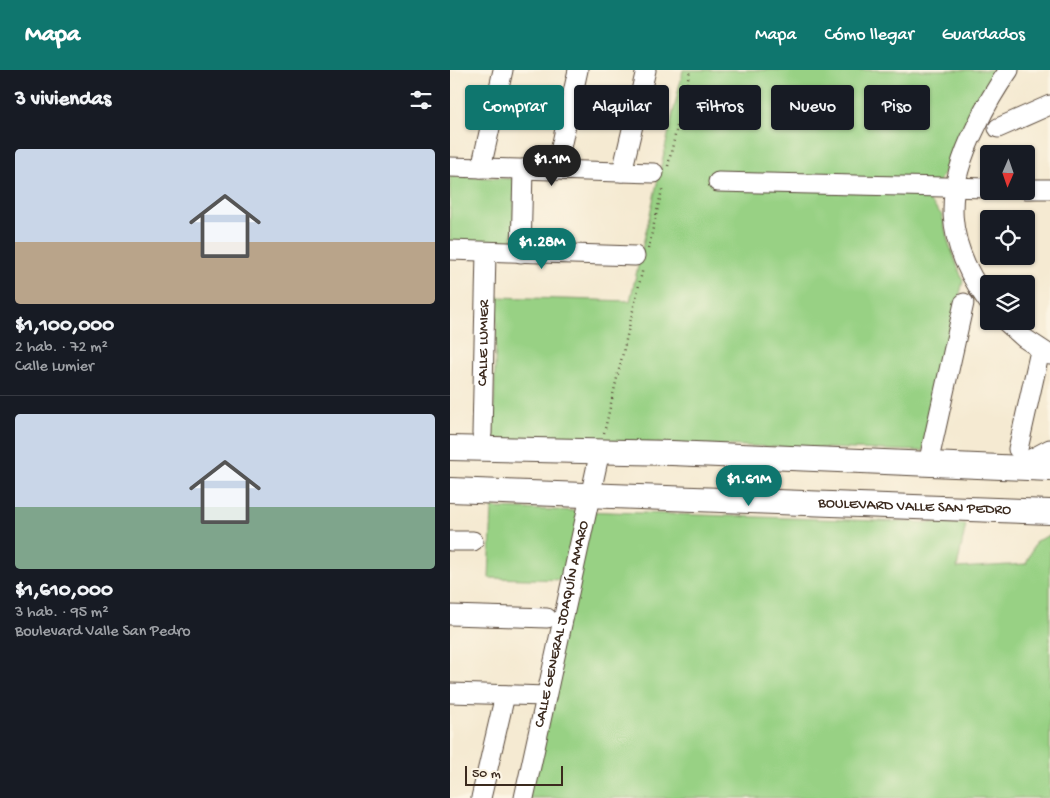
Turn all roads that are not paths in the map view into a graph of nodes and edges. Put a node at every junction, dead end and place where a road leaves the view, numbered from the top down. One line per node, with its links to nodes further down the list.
1 (503, 70): 8 (street)
2 (578, 70): 10 (street)
3 (646, 70): 11 (street)
4 (1009, 70): 14 (street)
5 (1050, 105): 6 (street)
6 (998, 128)
7 (450, 167): 8 (street)
8 (480, 168): 9 (street)
9 (523, 169): 10 (street); 20 (street)
10 (556, 170): 11 (street)
11 (622, 172): 12 (street)
12 (654, 173)
13 (718, 182): 14 (street)
14 (954, 187): 15 (street); 22 (street)
15 (980, 188)
16 (1035, 189): 17 (street)
17 (1050, 189)
18 (450, 250): 19 (street)
19 (486, 252): 20 (street); 26 (street, CALLE LUMIER)
20 (520, 252): 21 (street)
21 (635, 256)
22 (980, 289)
23 (964, 303): 31 (street)
24 (1016, 330): 25 (street)
25 (1045, 353): 29 (street)
26 (482, 434)
27 (450, 448): 33 (main road, BOULEVARD VALLE SAN PEDRO)
28 (1050, 449): 29 (street)
29 (1017, 458): 31 (main road, BOULEVARD VALLE SAN PEDRO); 32 (main road, BOULEVARD VALLE SAN PEDRO)
30 (450, 462): 33 (main road, BOULEVARD VALLE SAN PEDRO)
31 (928, 464): 33 (main road, BOULEVARD VALLE SAN PEDRO)
32 (1050, 469)
33 (595, 474): 34 (main road, BOULEVARD VALLE SAN PEDRO); 35 (main road, BOULEVARD VALLE SAN PEDRO); 36 (main road, BOULEVARD VALLE SAN PEDRO); 37 (main road, BOULEVARD VALLE SAN PEDRO); 46 (street, CALLE GENERAL JOAQUÍN AMARO)
34 (450, 477)
35 (1050, 483)
36 (450, 490)
37 (776, 494): 38 (main road, BOULEVARD VALLE SAN PEDRO); 39 (main road, BOULEVARD VALLE SAN PEDRO)
38 (1050, 498)
39 (1050, 512)
40 (450, 541): 41 (street)
41 (473, 541)
42 (450, 615): 43 (street)
43 (548, 618)
44 (450, 693): 45 (street)
45 (505, 695): 46 (street); 47 (street)
46 (546, 696): 48 (street, CALLE GENERAL JOAQUÍN AMARO)
47 (481, 798)
48 (524, 798)

